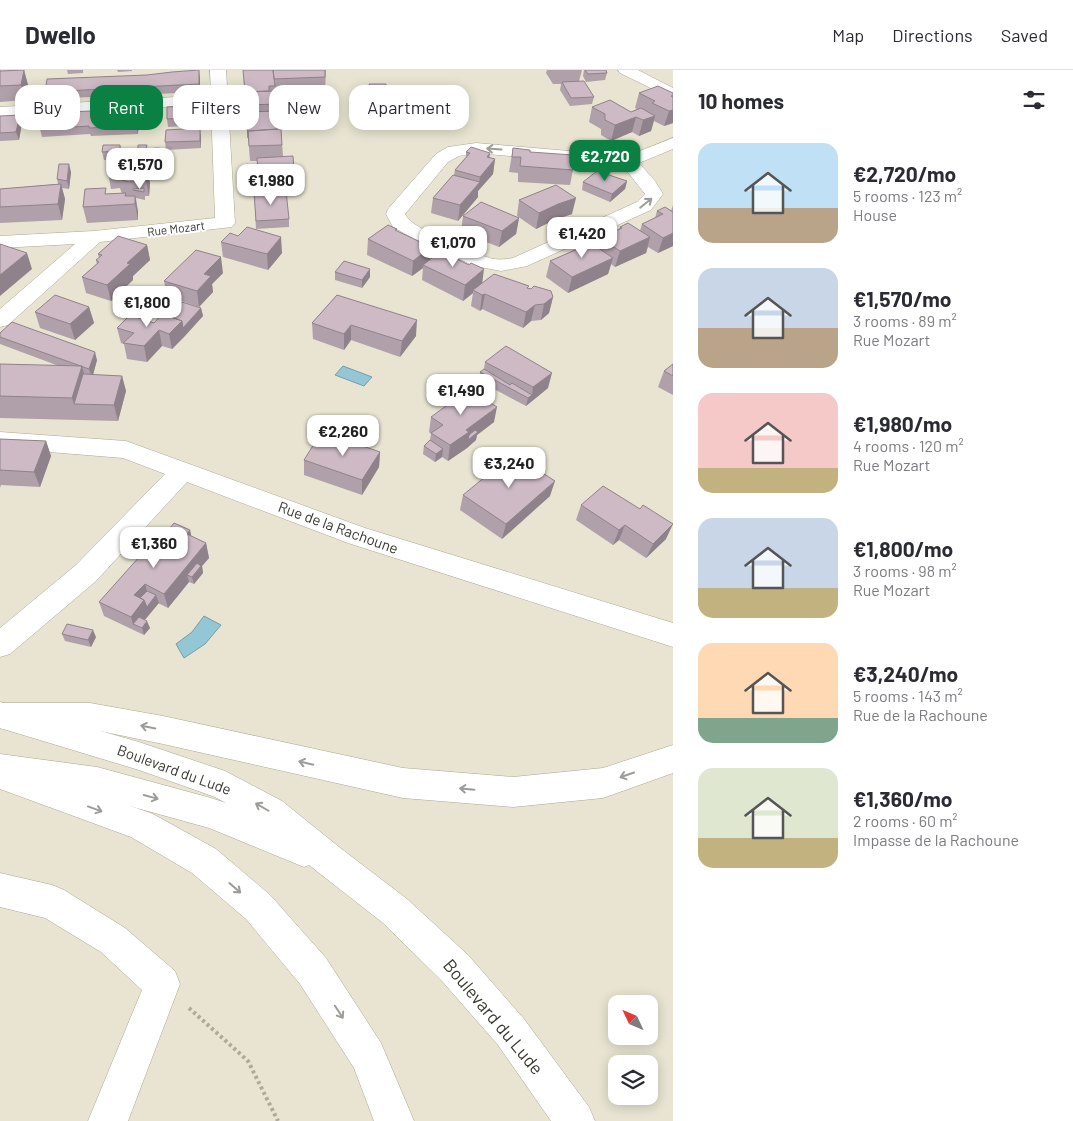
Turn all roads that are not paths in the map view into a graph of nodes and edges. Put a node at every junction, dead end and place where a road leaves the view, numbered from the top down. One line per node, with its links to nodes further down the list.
1 (218, 70): 3 (main road, Rue Mozart)
2 (626, 70): 4 (main road)
3 (219, 85)
4 (673, 94)
5 (173, 102): 6 (main road)
6 (0, 112)
7 (221, 130): 10 (main road, Rue Mozart)
8 (673, 143): 9 (main road)
9 (629, 160): 9 (main road, one-way to 9)
10 (94, 237): 11 (main road, Rue Mozart); 12 (main road)
11 (0, 242)
12 (0, 320)
13 (0, 440): 14 (main road, Rue de la Rachoune)
14 (184, 471): 15 (main road, Rue de la Rachoune); 16 (main road)
15 (673, 636)
16 (0, 645)
17 (2, 716): 18 (main road, one-way to 17); 21 (main road, Boulevard du Lude, one-way to 17)
18 (673, 759)
19 (0, 769): 21 (main road, Boulevard du Lude, one-way to 21)
20 (0, 774): 25 (main road, one-way to 25)
21 (327, 860): 23 (main road, Boulevard du Lude)
22 (0, 890): 24 (main road)
23 (569, 1111)
24 (108, 1121)
25 (394, 1121)

